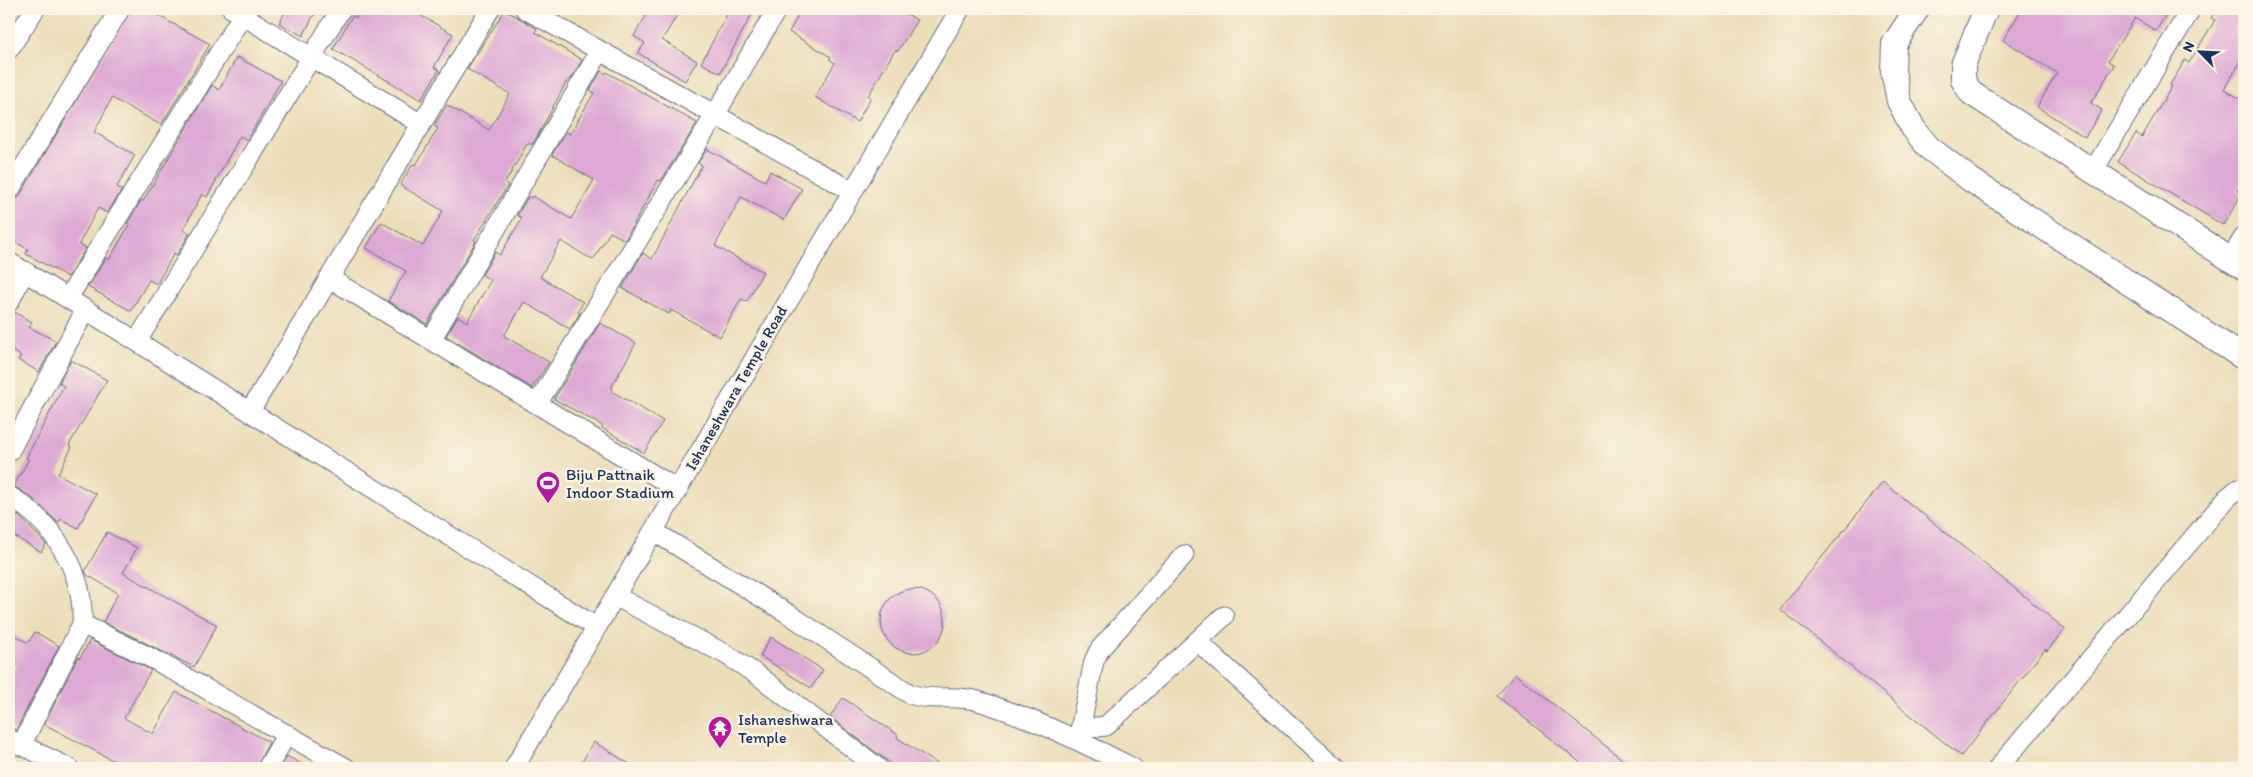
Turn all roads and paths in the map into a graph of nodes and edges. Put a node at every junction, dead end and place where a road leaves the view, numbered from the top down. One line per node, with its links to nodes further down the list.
1 (34, 9): 12 (street)
2 (120, 9): 18 (street)
3 (341, 9): 14 (street)
4 (490, 9): 16 (street)
5 (524, 9): 13 (street)
6 (777, 9): 15 (street)
7 (960, 9): 19 (street, Ishaneshwara Temple Road)
8 (1917, 9): 29 (street)
9 (1986, 9): 17 (street)
10 (2191, 9): 17 (street)
11 (237, 12): 14 (street); 24 (street)
12 (9, 49)
13 (600, 51): 15 (street); 27 (street)
14 (311, 58): 16 (street); 28 (street)
15 (715, 115): 19 (street); 30 (street)
16 (421, 124): 23 (street)
17 (2093, 171): 21 (street)
18 (9, 191)
19 (852, 191): 34 (street, Ishaneshwara Temple Road)
20 (2244, 237): 21 (street)
21 (2237, 263)
22 (17, 266): 24 (street); 25 (street)
23 (329, 278): 27 (street); 31 (street)
24 (68, 298): 26 (street)
25 (9, 302)
26 (86, 309): 28 (street); 32 (street)
27 (431, 340): 30 (street)
28 (137, 341): 31 (street)
29 (2244, 358)
30 (537, 404): 34 (street)
31 (250, 411): 41 (street)
32 (9, 452)
33 (2244, 488): 53 (street)
34 (677, 489): 36 (street, Ishaneshwara Temple Road)
35 (9, 496): 40 (street)
36 (653, 531): 38 (street, Ishaneshwara Temple Road); 44 (street)
37 (1184, 555): 44 (street)
38 (615, 596): 41 (street, Ishaneshwara Temple Road); 50 (street)
39 (1224, 616): 42 (street)
40 (82, 624): 43 (street); 45 (street)
41 (596, 627): 49 (street, Ishaneshwara Temple Road)
42 (1197, 641): 44 (street); 52 (street)
43 (287, 734): 47 (street); 48 (street)
44 (1079, 735): 51 (street)
45 (15, 742): 46 (street)
46 (70, 768)
47 (267, 768)
48 (346, 768)
49 (514, 768)
50 (878, 768)
51 (1133, 768)
52 (1337, 768)
53 (1998, 768)

